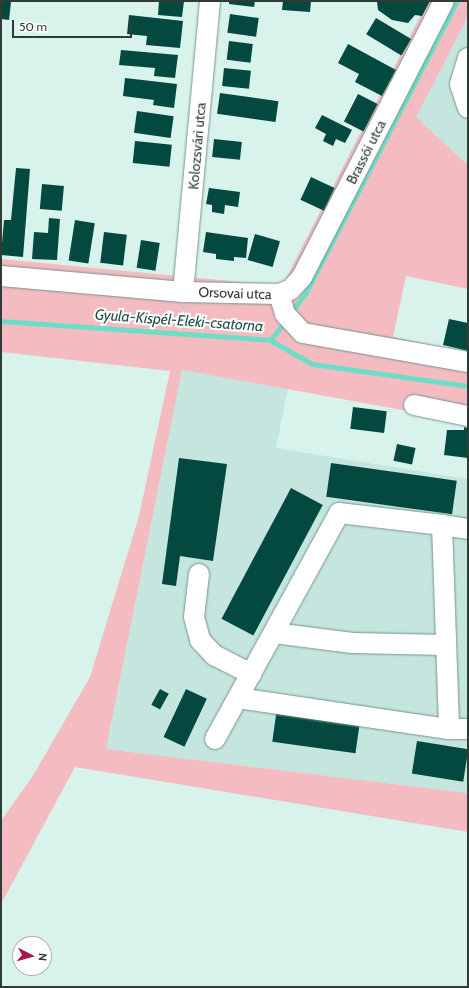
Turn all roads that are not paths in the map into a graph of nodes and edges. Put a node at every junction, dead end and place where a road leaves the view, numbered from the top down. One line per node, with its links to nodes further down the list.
1 (210, 1): 6 (street, Kolozsvári utca)
2 (444, 1): 7 (street, Brassói utca)
3 (468, 58): 4 (street)
4 (468, 108)
5 (1, 276): 6 (street, Orsovai utca)
6 (183, 292): 7 (street, Orsovai utca)
7 (279, 294): 8 (street, Orsovai utca)
8 (468, 362)
9 (414, 405): 10 (street)
10 (468, 416)
11 (442, 525): 12 (street); 14 (street); 15 (street)
12 (467, 529)
13 (200, 574): 16 (street)
14 (274, 632): 15 (street); 16 (street)
15 (446, 644): 18 (street)
16 (252, 674): 17 (street)
17 (238, 698): 18 (street); 19 (street)
18 (459, 729)
19 (215, 739)

